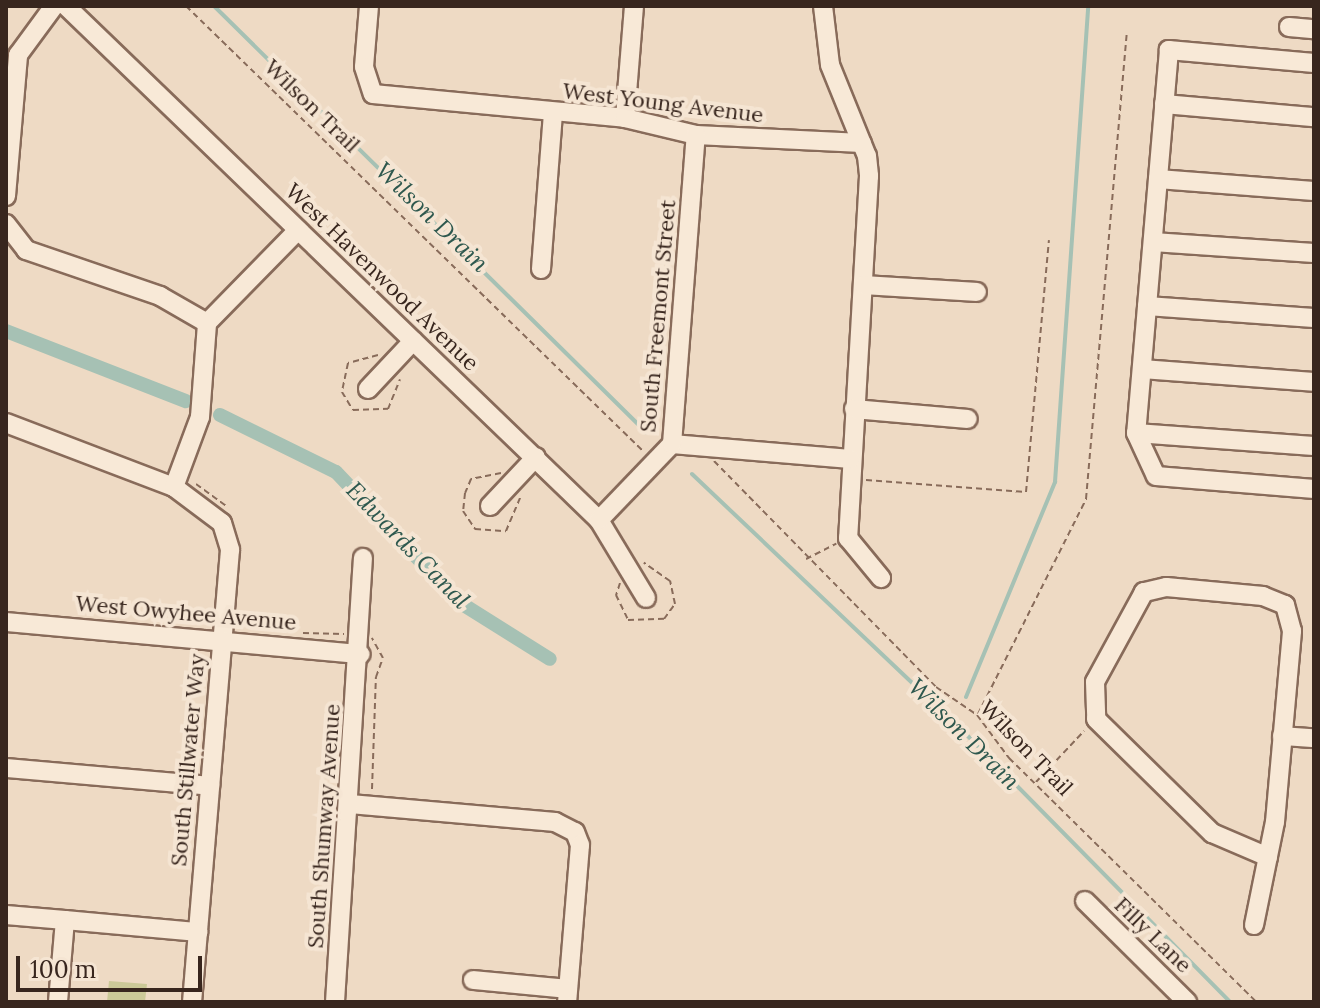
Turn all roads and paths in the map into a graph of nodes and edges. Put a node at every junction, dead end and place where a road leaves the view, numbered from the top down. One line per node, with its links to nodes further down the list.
1 (54, 6): 19 (street)
2 (66, 6): 21 (street, West Havenwood Avenue)
3 (186, 6): 43 (path, Wilson Trail)
4 (369, 6): 12 (street, West Young Avenue)
5 (634, 6): 14 (street)
6 (823, 6): 16 (street)
7 (1289, 27): 8 (street)
8 (1314, 29)
9 (1127, 33): 69 (path)
10 (1314, 63): 11 (street)
11 (1164, 104): 13 (street); 17 (street)
12 (553, 113): 14 (street, West Young Avenue); 25 (street)
13 (1314, 117)
14 (625, 118): 15 (street, West Young Avenue)
15 (696, 135): 16 (street, West Young Avenue); 42 (street, South Freemont Street)
16 (862, 143): 26 (street)
17 (1158, 179): 18 (street); 23 (street)
18 (1314, 191)
19 (6, 196)
20 (8, 230): 30 (street)
21 (298, 230): 30 (street); 31 (street, West Havenwood Avenue)
22 (1049, 240): 50 (path)
23 (1153, 242): 24 (street); 28 (street)
24 (1314, 253)
25 (541, 269)
26 (864, 285): 27 (street); 37 (street)
27 (977, 292)
28 (1147, 306): 29 (street); 34 (street)
29 (1314, 318)
30 (207, 323): 51 (street)
31 (413, 341): 36 (street); 44 (street, West Havenwood Avenue)
32 (383, 354): 33 (path)
33 (400, 369)
34 (1142, 369): 35 (street); 40 (street)
35 (1314, 382)
36 (368, 389)
37 (854, 409): 38 (street); 46 (street)
38 (968, 419)
39 (8, 430): 51 (street)
40 (1136, 433): 41 (street); 53 (street)
41 (1314, 446)
42 (663, 447): 43 (path); 45 (street); 56 (street, South Freemont Street)
43 (647, 454): 47 (path)
44 (536, 457): 54 (street); 56 (street, West Havenwood Avenue)
45 (714, 459): 46 (street); 59 (path, Wilson Trail)
46 (850, 459): 57 (street)
47 (640, 461)
48 (508, 472): 52 (path)
49 (192, 473): 55 (path)
50 (861, 480)
51 (174, 487): 55 (street)
52 (520, 489)
53 (1314, 489)
54 (490, 506)
55 (228, 519): 67 (street, South Stillwater Way)
56 (599, 520): 63 (street, West Havenwood Avenue)
57 (848, 538): 59 (path); 62 (street)
58 (363, 558): 65 (street, South Shumway Avenue)
59 (806, 559): 69 (path, Wilson Trail)
60 (639, 560): 61 (path)
61 (620, 573)
62 (881, 578)
63 (646, 598)
64 (6, 622): 67 (street, West Owyhee Avenue)
65 (358, 631): 66 (path); 68 (street, South Shumway Avenue); 76 (path)
66 (298, 633)
67 (223, 640): 68 (street, West Owyhee Avenue); 75 (street, South Stillwater Way)
68 (361, 654): 77 (street, South Shumway Avenue)
69 (977, 715): 74 (path, Wilson Trail)
70 (1096, 719): 71 (street); 74 (path); 78 (street)
71 (1282, 736): 72 (street); 78 (street)
72 (1314, 738)
73 (6, 768): 75 (street)
74 (1036, 782): 90 (path, Wilson Trail)
75 (210, 786): 83 (street, South Stillwater Way)
76 (385, 795)
77 (350, 804): 85 (street); 88 (street, South Shumway Avenue)
78 (1268, 857): 82 (street)
79 (1085, 901): 89 (street, Filly Lane)
80 (6, 915): 81 (street)
81 (65, 920): 83 (street); 86 (street)
82 (1254, 925)
83 (198, 932): 87 (street, South Stillwater Way)
84 (473, 980): 85 (street)
85 (568, 995)
86 (58, 1002)
87 (192, 1002)
88 (335, 1002)
89 (1187, 1002)
90 (1256, 1002)

